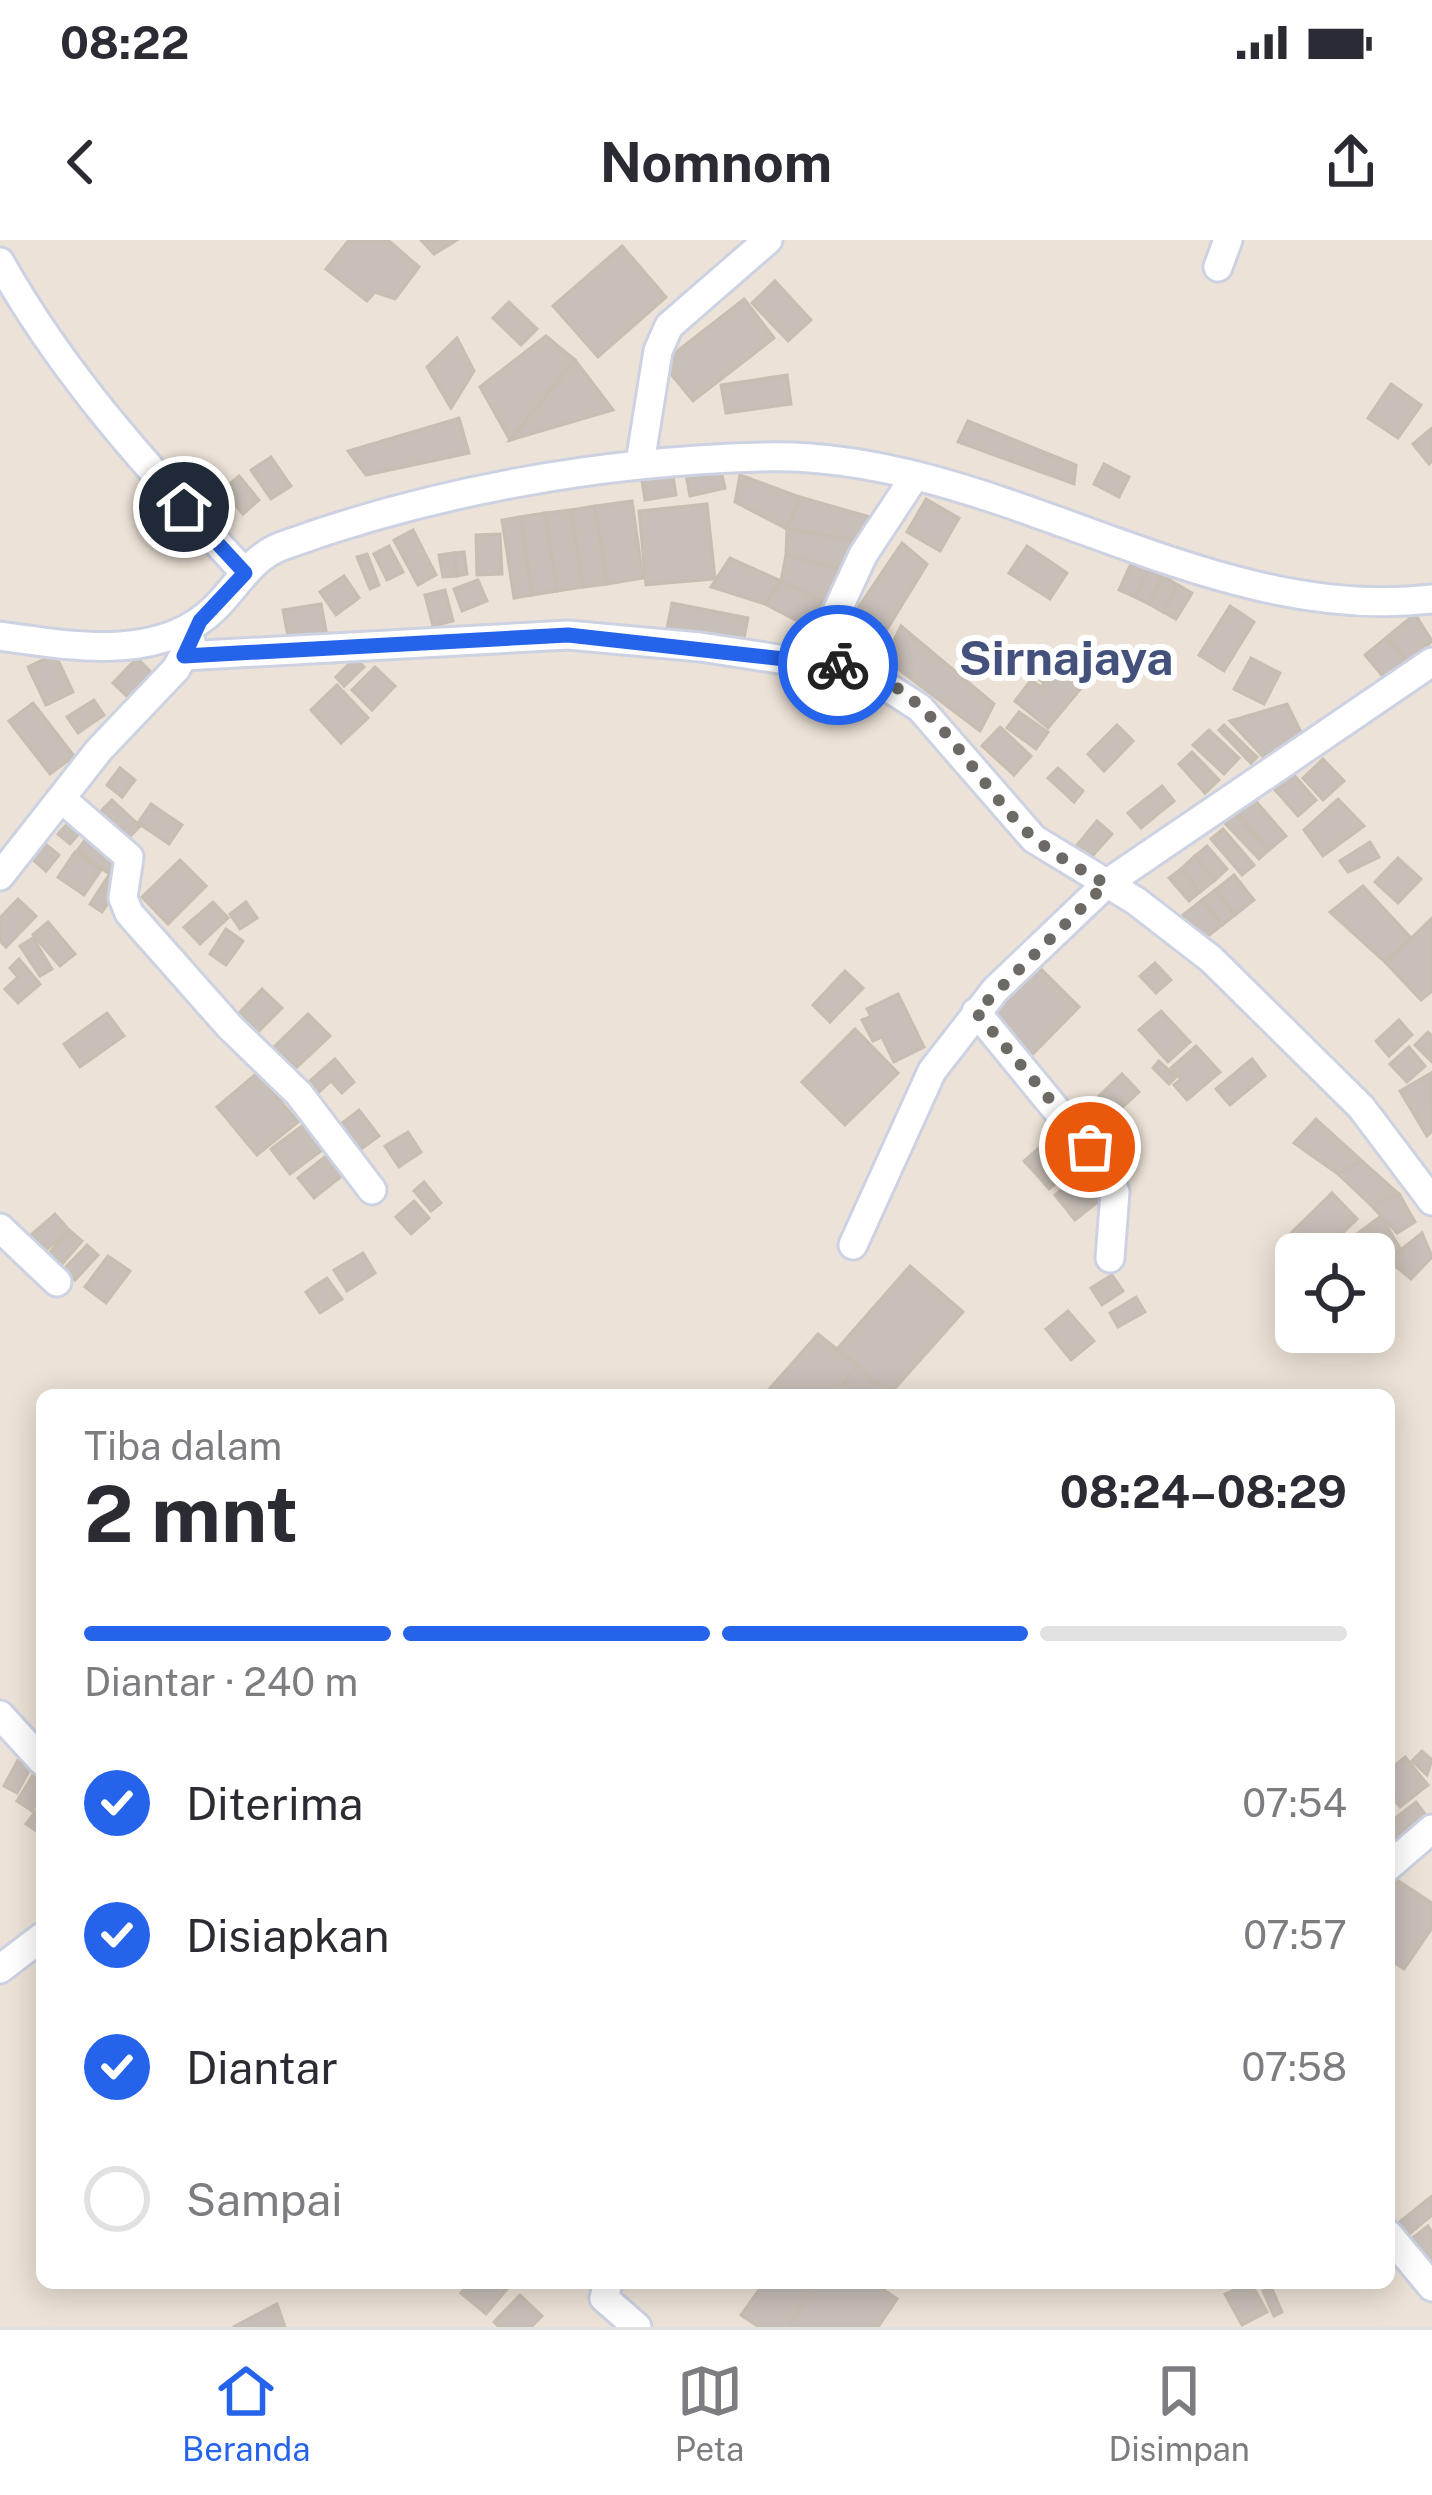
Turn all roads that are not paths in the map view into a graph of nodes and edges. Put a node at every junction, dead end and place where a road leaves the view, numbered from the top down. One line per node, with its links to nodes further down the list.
1 (768, 240): 5 (street)
2 (1228, 240): 4 (street)
3 (0, 262): 7 (street)
4 (1218, 268)
5 (640, 463): 6 (street); 7 (street)
6 (915, 476): 8 (street); 12 (street)
7 (245, 573): 9 (street)
8 (1432, 599)
9 (200, 621): 10 (street); 11 (street)
10 (0, 636)
11 (184, 656): 12 (street); 14 (street)
12 (814, 662): 16 (street)
13 (1432, 662): 16 (street)
14 (63, 800): 15 (street); 18 (street)
15 (0, 876)
16 (1106, 884): 17 (street); 19 (street)
17 (976, 1012): 21 (street); 22 (street)
18 (373, 1190)
19 (1432, 1201)
20 (0, 1228): 23 (street)
21 (853, 1245)
22 (1110, 1258)
23 (57, 1282)
24 (0, 1715): 25 (street)
25 (36, 1754)
26 (1432, 1829): 27 (street)
27 (1395, 1861)
28 (36, 1942): 29 (street)
29 (0, 1969)
30 (1395, 2242): 31 (street)
31 (1432, 2287)
32 (606, 2289): 33 (street)
33 (637, 2327)

